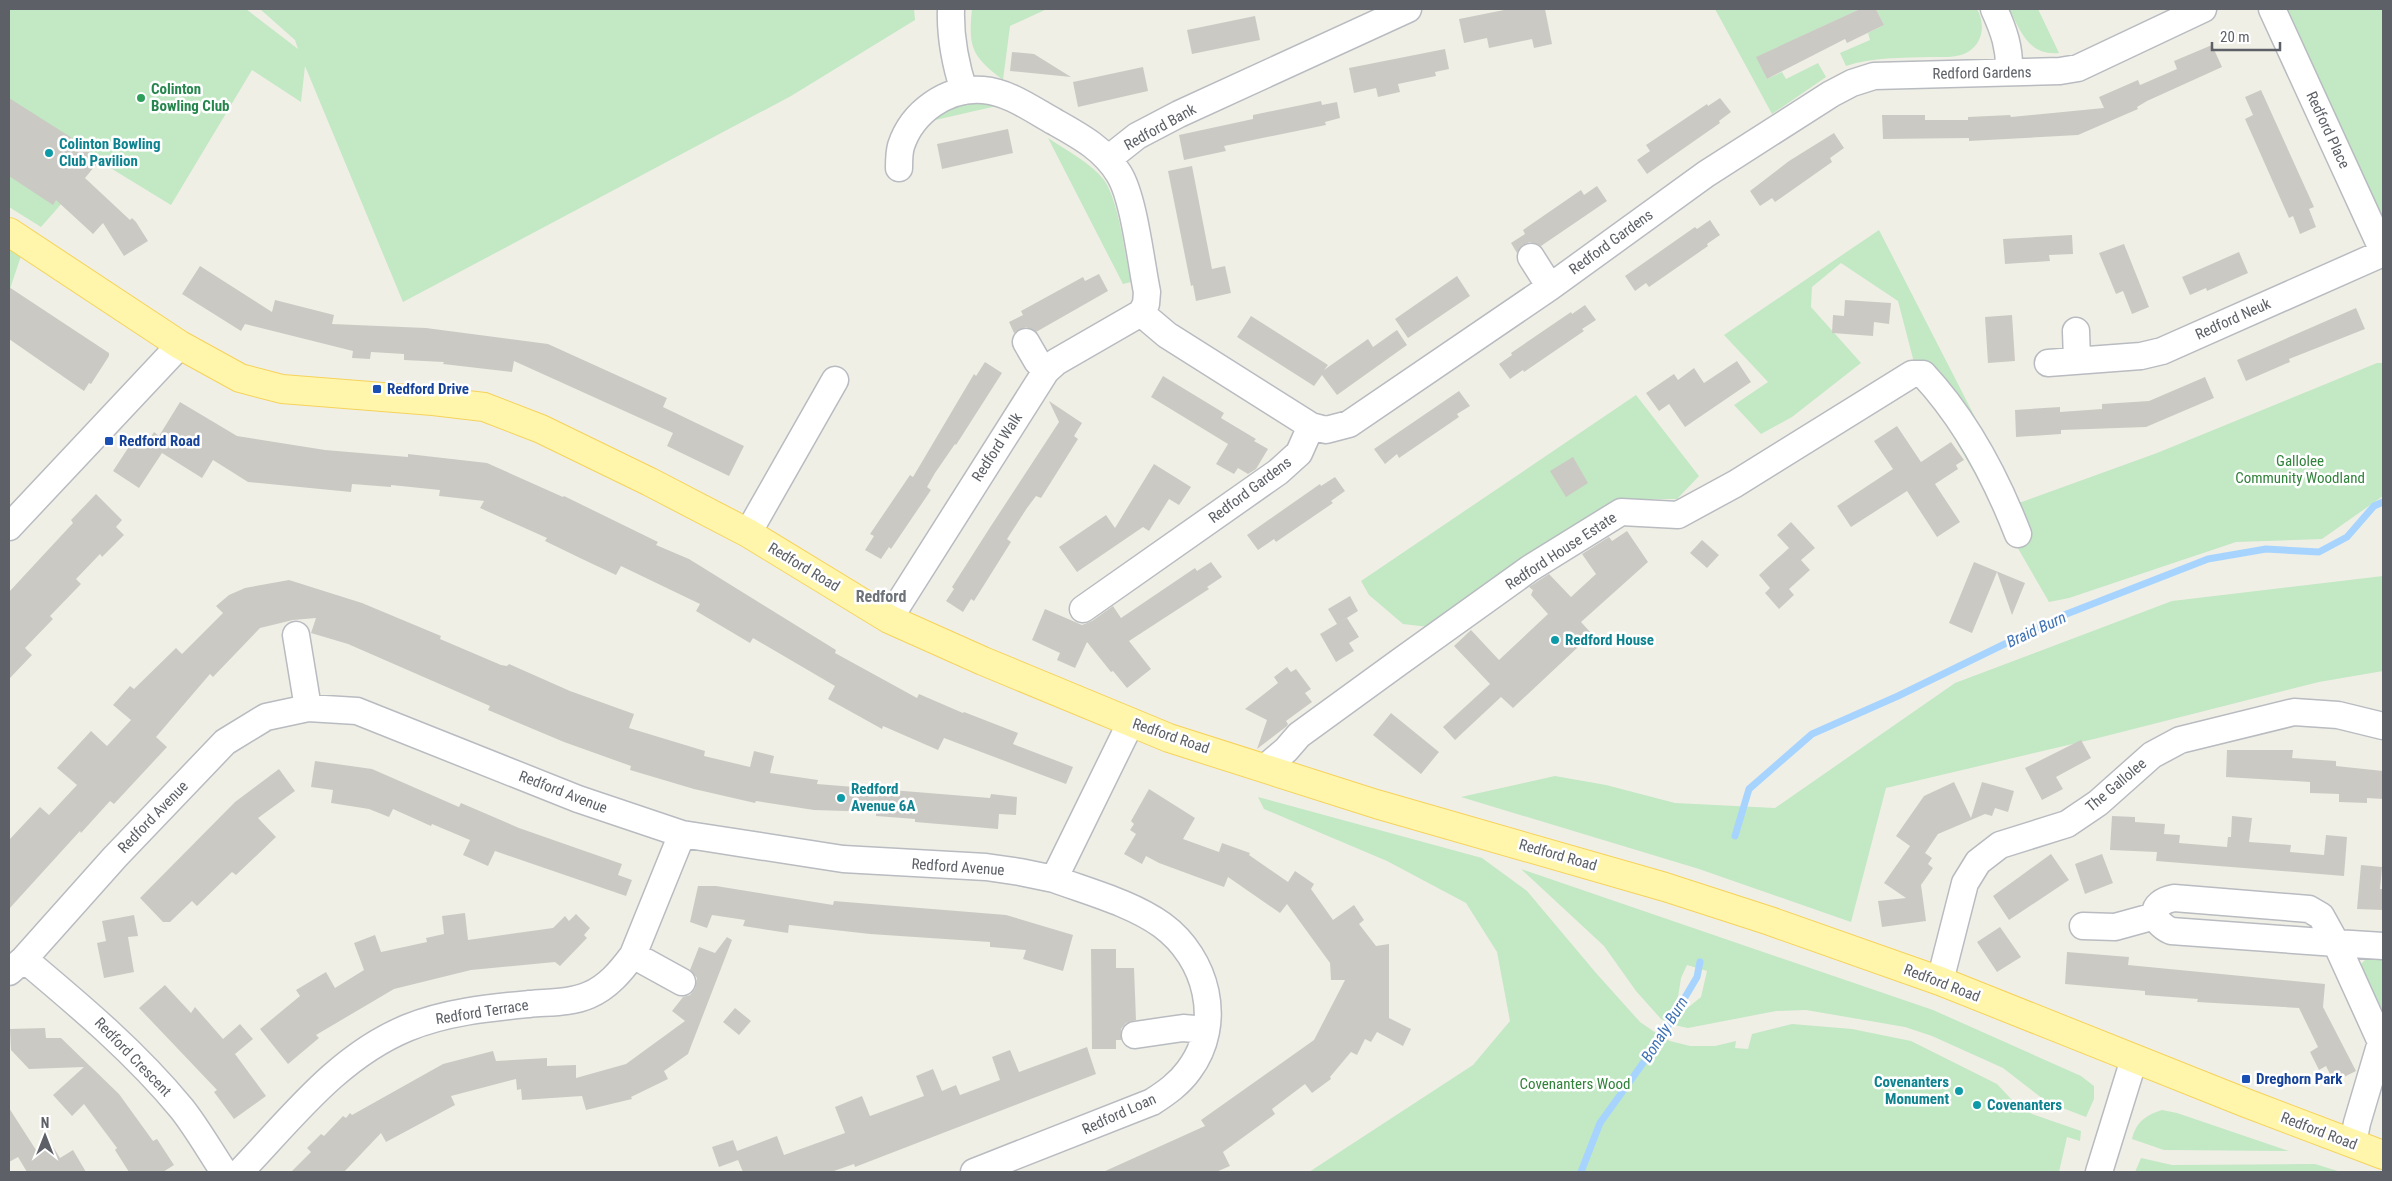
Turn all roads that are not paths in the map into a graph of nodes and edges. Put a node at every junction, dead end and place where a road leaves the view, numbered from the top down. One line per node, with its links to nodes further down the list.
1 (951, 9): 7 (street)
2 (1408, 9): 8 (street, Redford Bank)
3 (1994, 9): 6 (street)
4 (2203, 9): 6 (street, Redford Gardens)
5 (2272, 9): 11 (street, Redford Place)
6 (2009, 72): 13 (street, Redford Gardens)
7 (964, 91): 8 (street, Redford Bank); 9 (street, Redford Bank)
8 (1108, 159): 14 (street)
9 (899, 168)
10 (9, 232): 17 (main road, Redford Road)
11 (2383, 252): 18 (street, Redford Neuk)
12 (1531, 257): 13 (street)
13 (1550, 287): 22 (street, Redford Gardens)
14 (1142, 313): 20 (street, Redford Walk); 22 (street)
15 (2076, 331): 18 (street)
16 (1026, 342): 20 (street)
17 (180, 344): 23 (street); 24 (main road, Redford Road)
18 (2077, 360): 19 (street, Redford Neuk)
19 (2048, 362)
20 (1046, 372): 27 (street, Redford Walk)
21 (835, 380): 24 (street)
22 (1310, 426): 26 (street, Redford Gardens)
23 (9, 527)
24 (748, 533): 27 (main road, Redford Road)
25 (2018, 534): 32 (street, Redford House Estate)
26 (1082, 608)
27 (889, 618): 30 (main road, Redford Road)
28 (296, 635): 29 (street)
29 (308, 708): 33 (street, Redford Avenue); 39 (street, Redford Avenue)
30 (1131, 722): 32 (main road, Redford Road); 34 (street)
31 (2383, 726): 40 (street, The Gallolee)
32 (1266, 767): 40 (main road, Redford Road)
33 (682, 834): 34 (street, Redford Avenue); 38 (street, Redford Terrace)
34 (1054, 879): 42 (street, Redford Loan)
35 (2083, 926): 36 (street)
36 (2336, 943): 37 (street); 44 (street)
37 (2383, 946)
38 (633, 955): 41 (street); 49 (street, Redford Terrace)
39 (16, 966): 48 (street, Redford Crescent)
40 (1940, 981): 45 (main road, Redford Road)
41 (682, 982)
42 (1206, 1030): 43 (street); 50 (street, Redford Loan)
43 (1135, 1035)
44 (2382, 1042): 46 (street)
45 (2134, 1059): 46 (main road, Redford Road); 51 (street)
46 (2353, 1143): 47 (main road, Redford Road)
47 (2383, 1155)
48 (224, 1172)
49 (240, 1172)
50 (974, 1172)
51 (2099, 1172)

